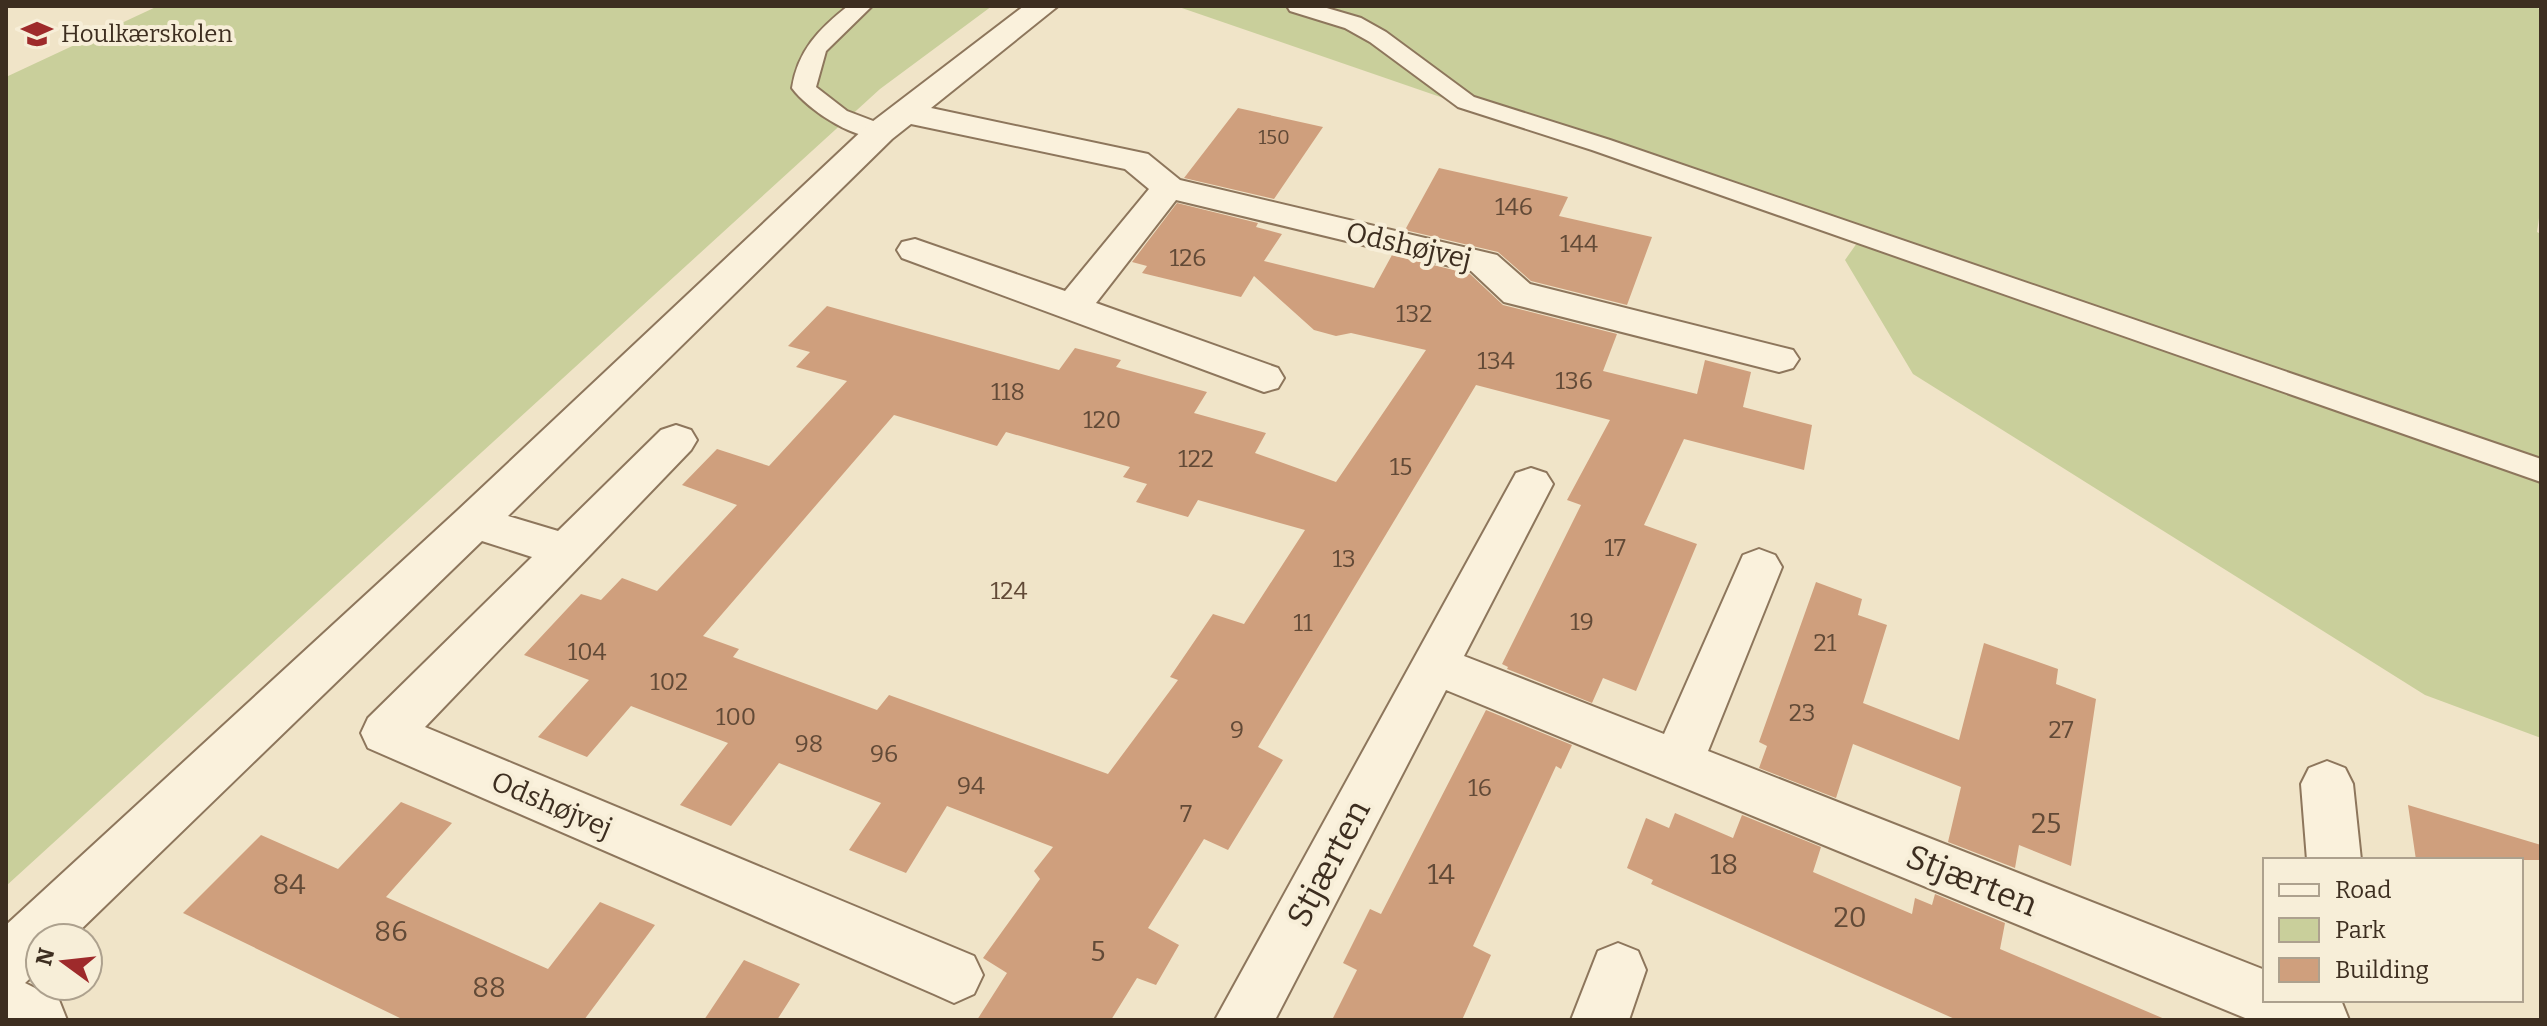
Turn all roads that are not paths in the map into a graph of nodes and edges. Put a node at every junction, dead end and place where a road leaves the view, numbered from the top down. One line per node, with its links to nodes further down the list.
1 (861, 6): 4 (lane)
2 (1043, 6): 4 (street)
3 (1298, 6): 11 (lane)
4 (892, 122): 5 (street, Odshøjvej); 13 (street)
5 (1168, 188): 7 (street); 8 (street, Odshøjvej)
6 (915, 250): 7 (street)
7 (1072, 308): 9 (street)
8 (1779, 359)
9 (1264, 378)
10 (676, 440): 14 (street, Odshøjvej)
11 (2541, 471)
12 (1531, 484): 16 (street, Stjærten)
13 (474, 522): 14 (street); 20 (street)
14 (567, 551): 21 (street, Odshøjvej)
15 (1759, 567): 17 (street)
16 (1435, 665): 17 (street, Stjærten); 26 (street, Stjærten)
17 (1678, 762): 22 (street, Stjærten)
18 (2327, 784): 19 (street)
19 (2334, 858)
20 (6, 963)
21 (954, 975)
22 (2263, 997)
23 (2276, 1002): 27 (street)
24 (6, 1003): 25 (street)
25 (38, 1020)
26 (1244, 1020)
27 (2320, 1020)

